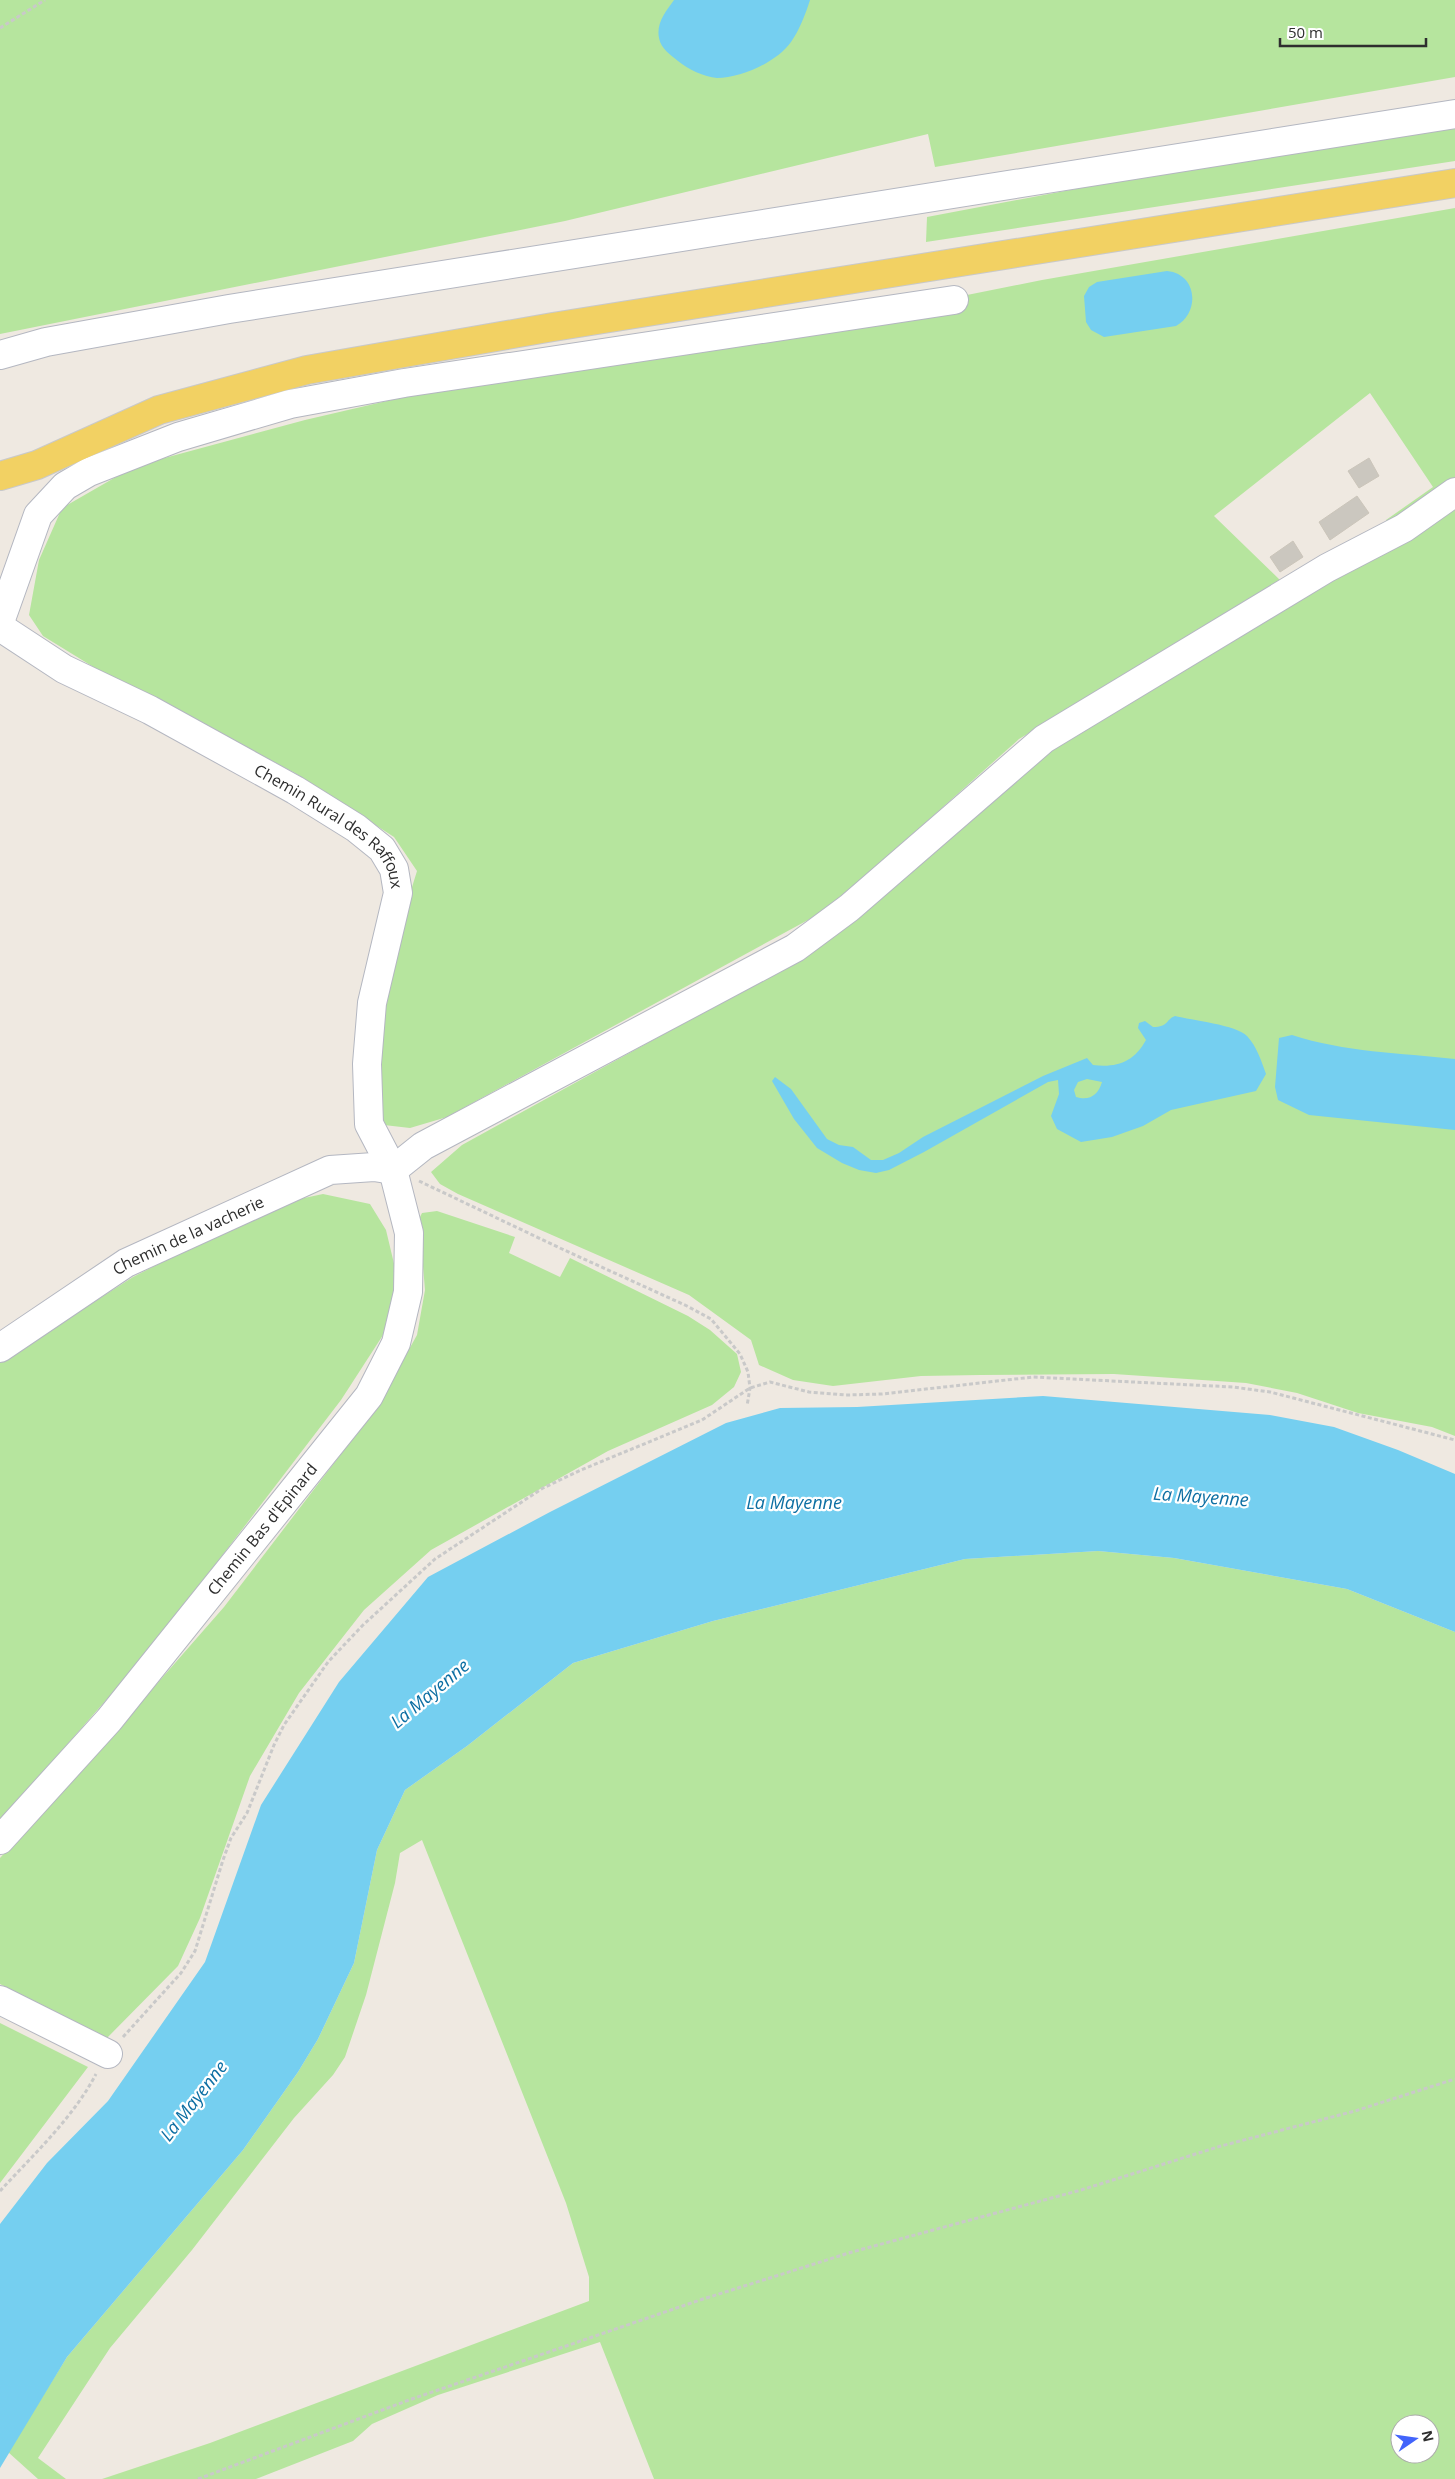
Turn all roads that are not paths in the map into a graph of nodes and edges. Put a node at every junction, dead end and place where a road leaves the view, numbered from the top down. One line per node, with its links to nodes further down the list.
1 (1455, 114): 4 (street)
2 (1455, 183): 5 (main road)
3 (954, 300): 9 (street)
4 (0, 355)
5 (37, 465): 6 (main road); 8 (main road)
6 (0, 476)
7 (1455, 492): 11 (street)
8 (0, 496)
9 (0, 622)
10 (0, 627): 11 (street, Chemin Rural des Raffoux)
11 (393, 1170): 12 (street, Chemin de la vacherie); 13 (street, Chemin Bas d'Epinard)
12 (0, 1348)
13 (0, 1840)
14 (0, 2000): 15 (street)
15 (108, 2054)

